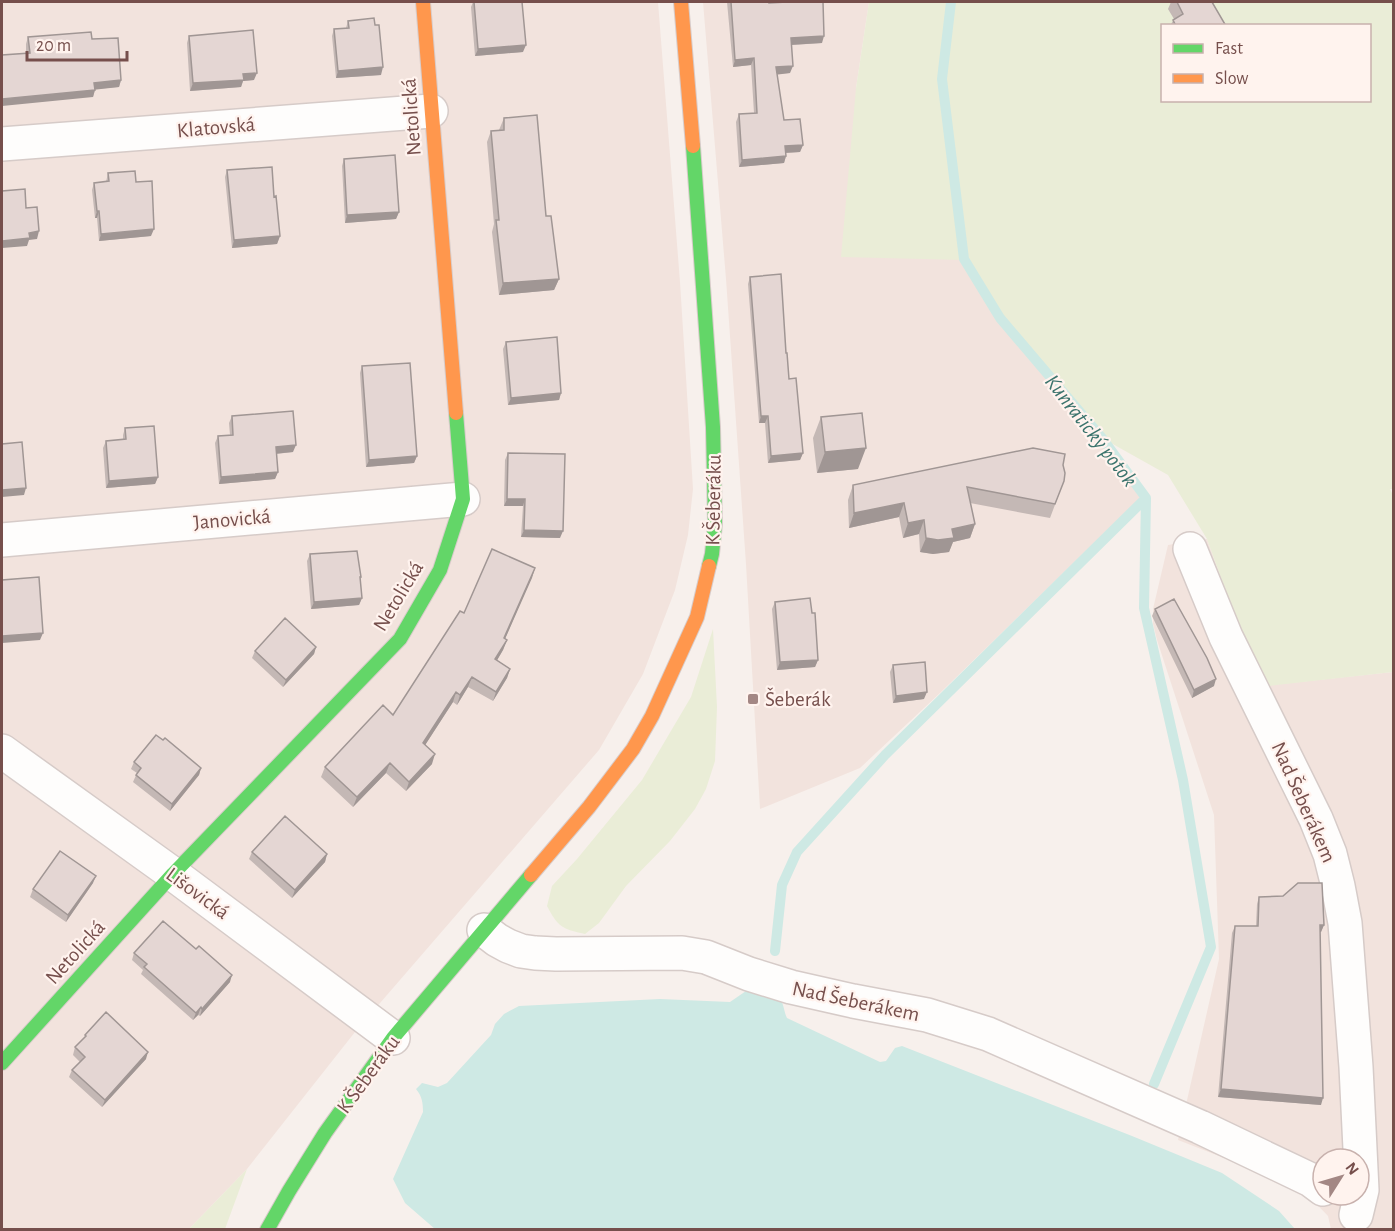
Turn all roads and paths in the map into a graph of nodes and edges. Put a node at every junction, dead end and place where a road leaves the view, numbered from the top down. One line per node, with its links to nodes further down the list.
1 (423, 2): 3 (street, Netolická)
2 (681, 2): 10 (street, K Šeberáku)
3 (431, 111): 4 (street, Klatovská); 5 (street, Netolická)
4 (2, 144)
5 (463, 499): 6 (street, Janovická); 9 (street, Netolická)
6 (2, 540)
7 (1190, 549): 14 (street, Nad Šeberákem)
8 (2, 751): 9 (street, Lišovická)
9 (173, 874): 11 (street, Lišovická); 12 (street, Netolická)
10 (484, 930): 11 (street, K Šeberáku); 13 (street, Nad Šeberákem)
11 (393, 1038): 15 (street, K Šeberáku)
12 (2, 1063)
13 (1311, 1180)
14 (1351, 1213)
15 (267, 1230)

